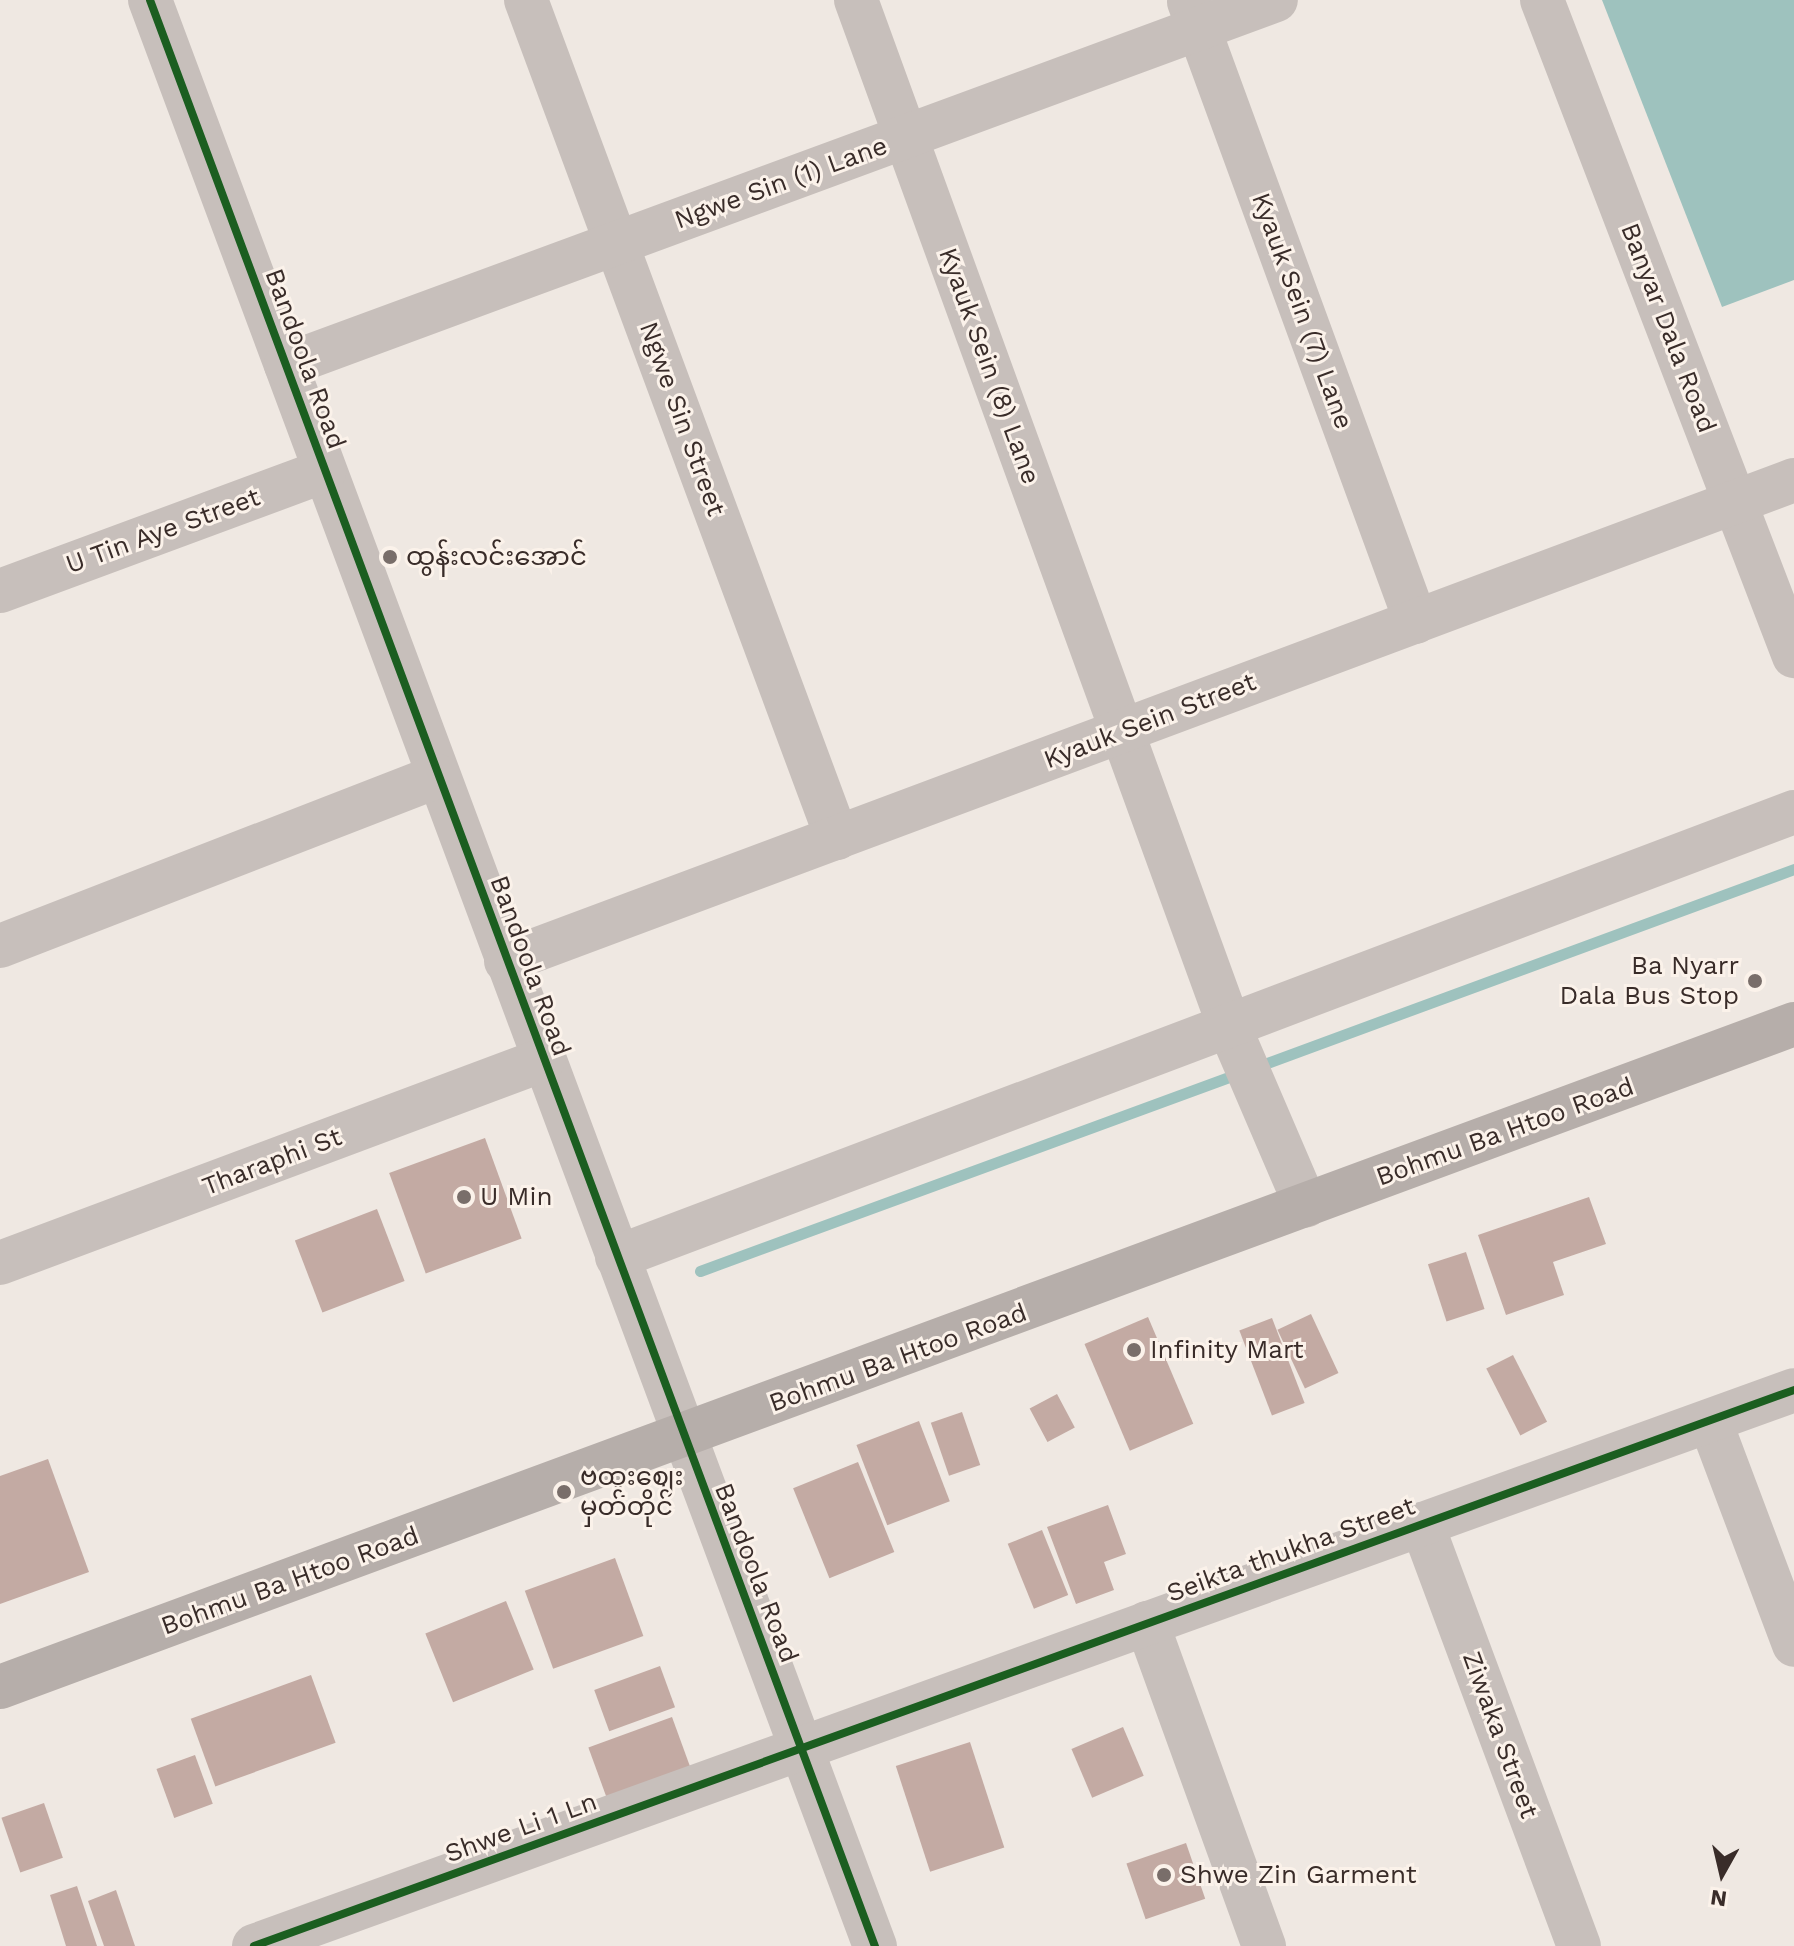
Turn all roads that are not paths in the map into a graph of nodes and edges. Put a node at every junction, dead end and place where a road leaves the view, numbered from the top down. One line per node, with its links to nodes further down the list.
1 (150, 0): 9 (street, Bandoola Road)
2 (526, 0): 8 (street, Ngwe Sin Street)
3 (856, 0): 7 (street, Kyauk Sein (8) Lane)
4 (1276, 0): 6 (street, Ngwe Sin (1) Lane)
5 (1542, 0): 12 (street, Banyar Dala Road)
6 (1193, 14): 7 (street, Ngwe Sin (1) Lane); 14 (street, Kyauk Sein (7) Lane)
7 (906, 137): 8 (street, Ngwe Sin (1) Lane); 16 (street, Kyauk Sein (8) Lane)
8 (617, 244): 9 (street, Ngwe Sin (1) Lane); 19 (street, Ngwe Sin Street)
9 (286, 365): 10 (street, Bandoola Road)
10 (325, 471): 13 (street, U Tin Aye Street); 17 (street, Bandoola Road)
11 (1794, 480): 12 (street, Kyauk Sein Street)
12 (1734, 502): 14 (street, Kyauk Sein Street); 15 (street, Banyar Dala Road)
13 (0, 591)
14 (1416, 622): 16 (street, Kyauk Sein Street)
15 (1794, 656)
16 (1123, 731): 19 (street, Kyauk Sein Street); 23 (street, Kyauk Sein (8) Lane)
17 (438, 776): 20 (street); 21 (street, Bandoola Road)
18 (1794, 812): 23 (street)
19 (837, 838): 21 (street, Kyauk Sein Street)
20 (0, 946)
21 (506, 961): 24 (street, Bandoola Road)
22 (1794, 1024): 25 (main road, Bohmu Ba Htoo Road)
23 (1235, 1039): 25 (street, Kyauk Sein (8) Lane); 26 (street)
24 (543, 1060): 26 (street, Bandoola Road); 27 (street, Tharaphi St)
25 (1306, 1206): 30 (main road, Bohmu Ba Htoo Road)
26 (617, 1257): 30 (street, Bandoola Road)
27 (0, 1263)
28 (1794, 1390): 29 (street, Seikta thukha Street)
29 (1710, 1421): 31 (street, Seikta thukha Street); 33 (street)
30 (684, 1438): 34 (main road, Bohmu Ba Htoo Road); 35 (street, Bandoola Road)
31 (1422, 1524): 32 (street, Seikta thukha Street); 39 (street, Ziwaka Street)
32 (1147, 1623): 35 (street, Seikta thukha Street); 38 (street)
33 (1794, 1645)
34 (0, 1687)
35 (801, 1748): 36 (street, Shwe Li 1 Ln); 37 (street, Bandoola Road)
36 (254, 1946)
37 (875, 1946)
38 (1264, 1946)
39 (1579, 1946)

